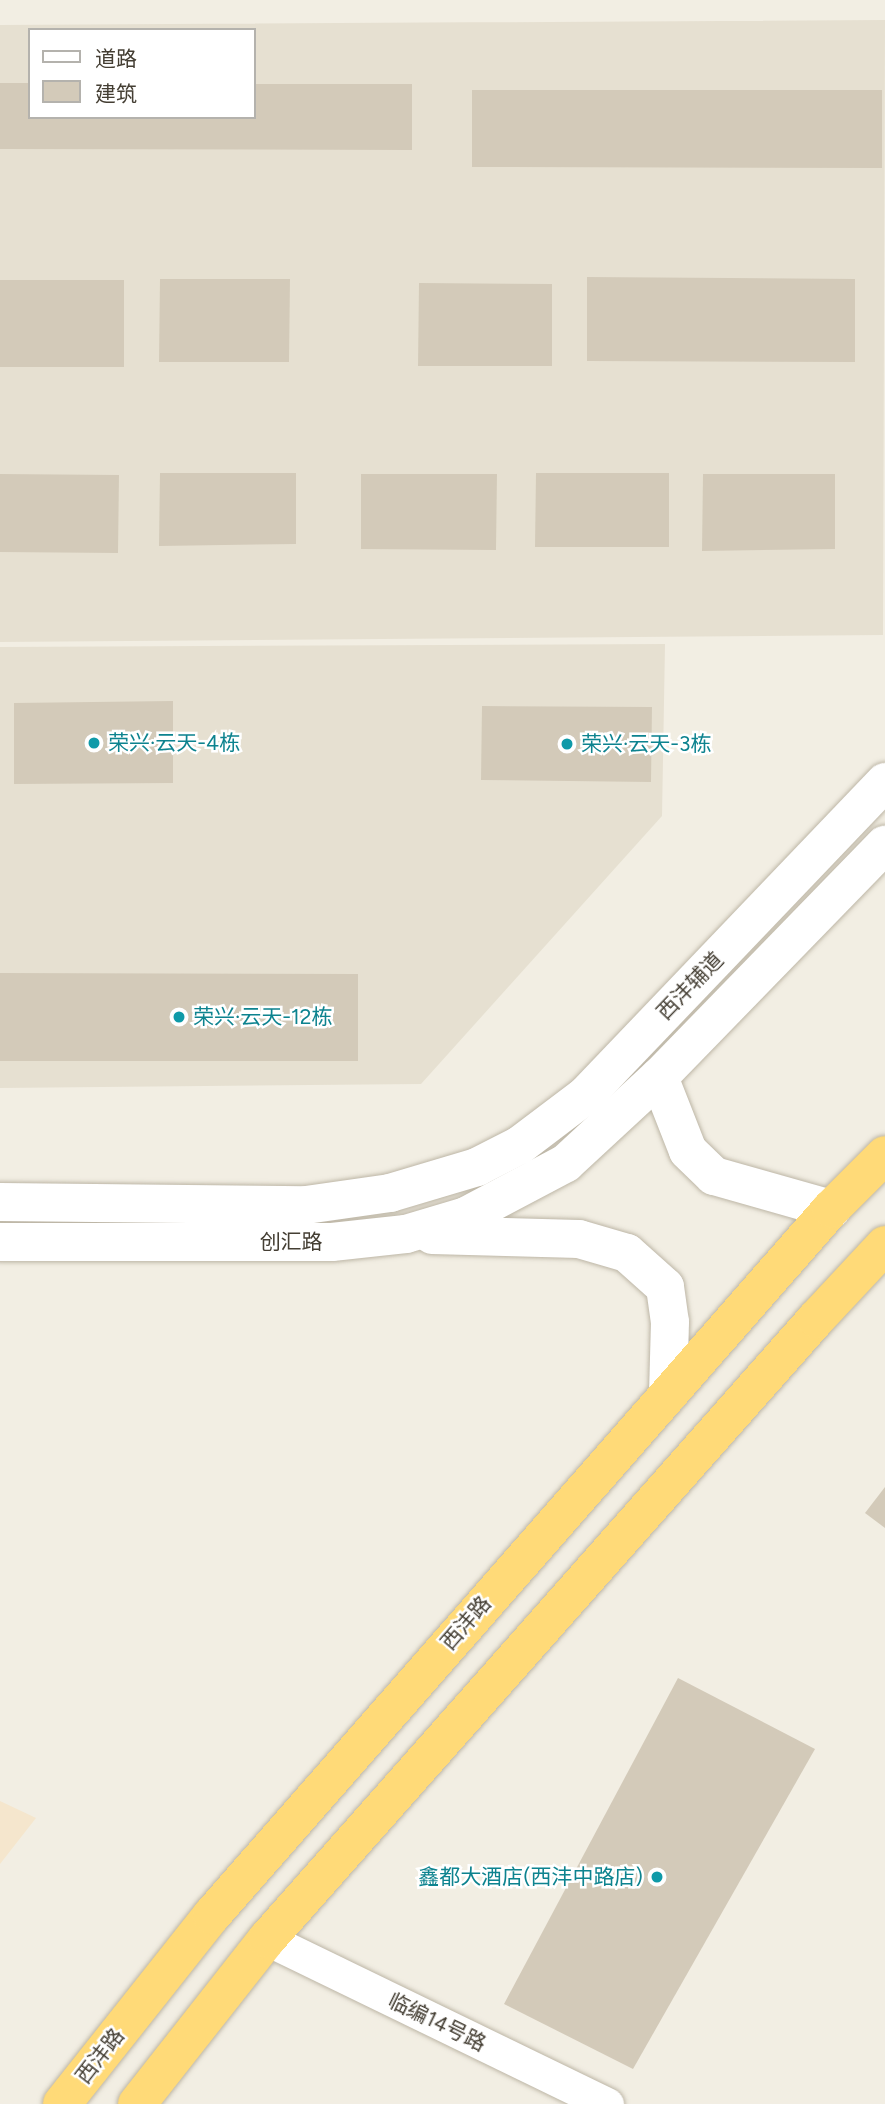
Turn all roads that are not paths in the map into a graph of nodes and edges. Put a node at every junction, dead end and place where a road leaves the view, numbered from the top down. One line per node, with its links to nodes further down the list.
1 (885, 782): 6 (street, 西沣辅道)
2 (885, 845): 3 (street, 西沣辅道)
3 (659, 1077): 5 (street, 西沣辅道); 8 (street)
4 (885, 1155): 8 (highway, 西沣路)
5 (566, 1163): 9 (street, 创汇路)
6 (477, 1167): 7 (street, 创汇路)
7 (0, 1202)
8 (831, 1209): 12 (highway, 西沣路)
9 (406, 1234): 10 (street, 创汇路); 12 (street)
10 (0, 1242)
11 (885, 1245): 13 (highway)
12 (668, 1394): 14 (highway, 西沣路)
13 (267, 1939): 15 (highway); 16 (street, 临编14号路)
14 (62, 2104)
15 (137, 2104)
16 (607, 2104)

